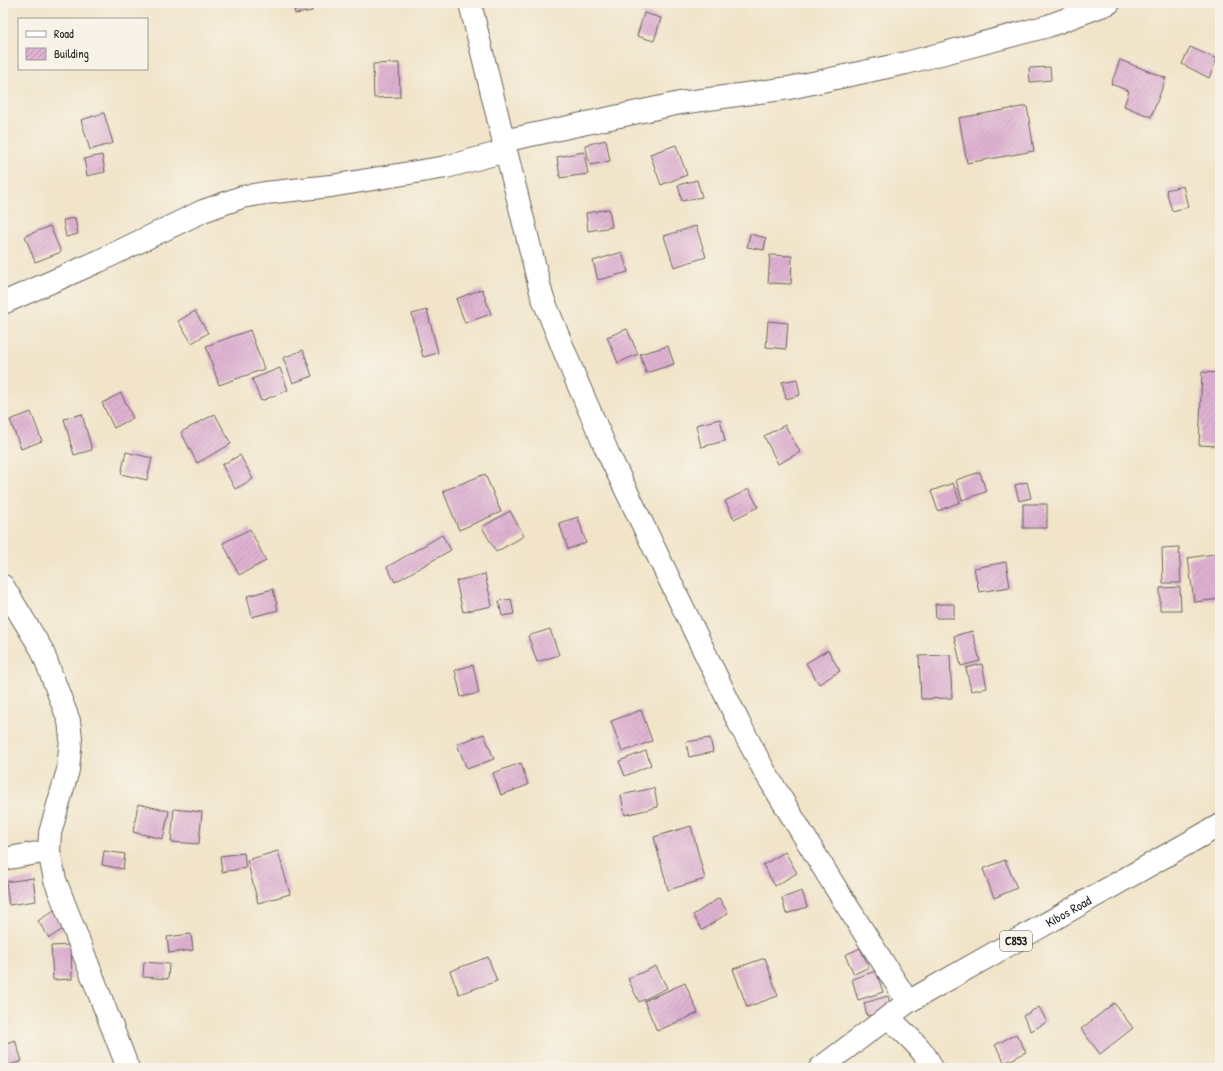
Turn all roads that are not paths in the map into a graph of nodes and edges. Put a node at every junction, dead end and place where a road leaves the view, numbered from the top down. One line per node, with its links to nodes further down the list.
1 (470, 3): 3 (street)
2 (1109, 3): 3 (street)
3 (504, 146): 4 (street); 9 (street)
4 (3, 303)
5 (3, 586): 7 (street)
6 (1220, 825): 9 (street, Kibos Road / C853)
7 (49, 851): 8 (street); 11 (street)
8 (3, 859)
9 (908, 1002): 10 (street, Kibos Road / C853)
10 (888, 1017): 12 (street, Kibos Road / C853); 13 (street)
11 (128, 1068)
12 (820, 1068)
13 (932, 1068)

